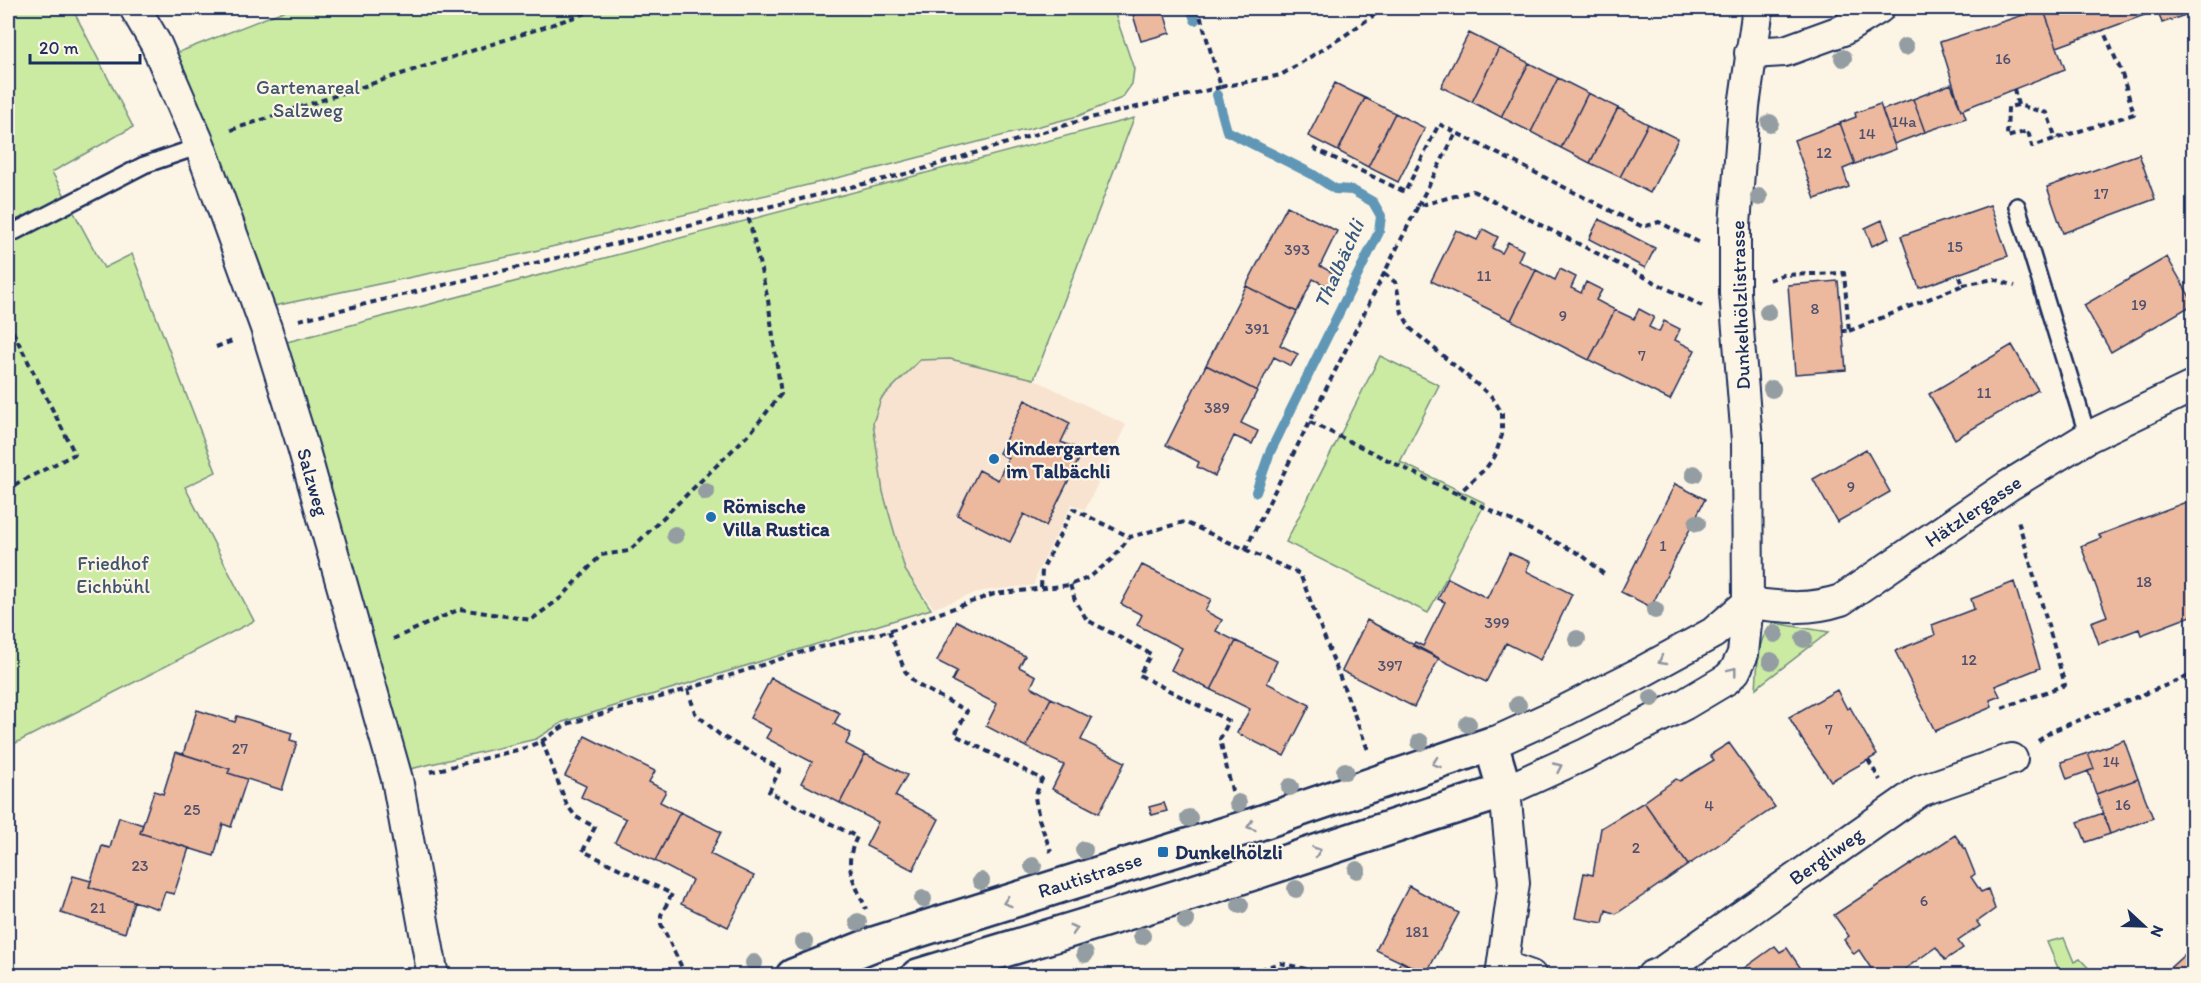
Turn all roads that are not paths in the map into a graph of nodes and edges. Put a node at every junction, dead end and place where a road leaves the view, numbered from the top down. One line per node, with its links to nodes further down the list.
1 (135, 8): 5 (street, Salzweg)
2 (1758, 8): 4 (street, Dunkelhölzlistrasse)
3 (1879, 8): 4 (street)
4 (1750, 53): 10 (street, Dunkelhölzlistrasse)
5 (199, 143): 7 (lane); 15 (street, Salzweg)
6 (2017, 206): 9 (lane)
7 (8, 235)
8 (2193, 386): 9 (street, Hätzlergasse)
9 (2088, 437): 10 (street, Hätzlergasse)
10 (1748, 603): 11 (street, one-way to 11); 13 (street, one-way to 10)
11 (1491, 744): 13 (street); 16 (street, Rautistrasse, one-way to 16)
12 (2012, 759): 19 (street, Bergliweg)
13 (1505, 791): 14 (street); 17 (street, one-way to 13)
14 (1502, 971): 18 (street)
15 (433, 975)
16 (793, 975)
17 (918, 975)
18 (1531, 975)
19 (1652, 975)

